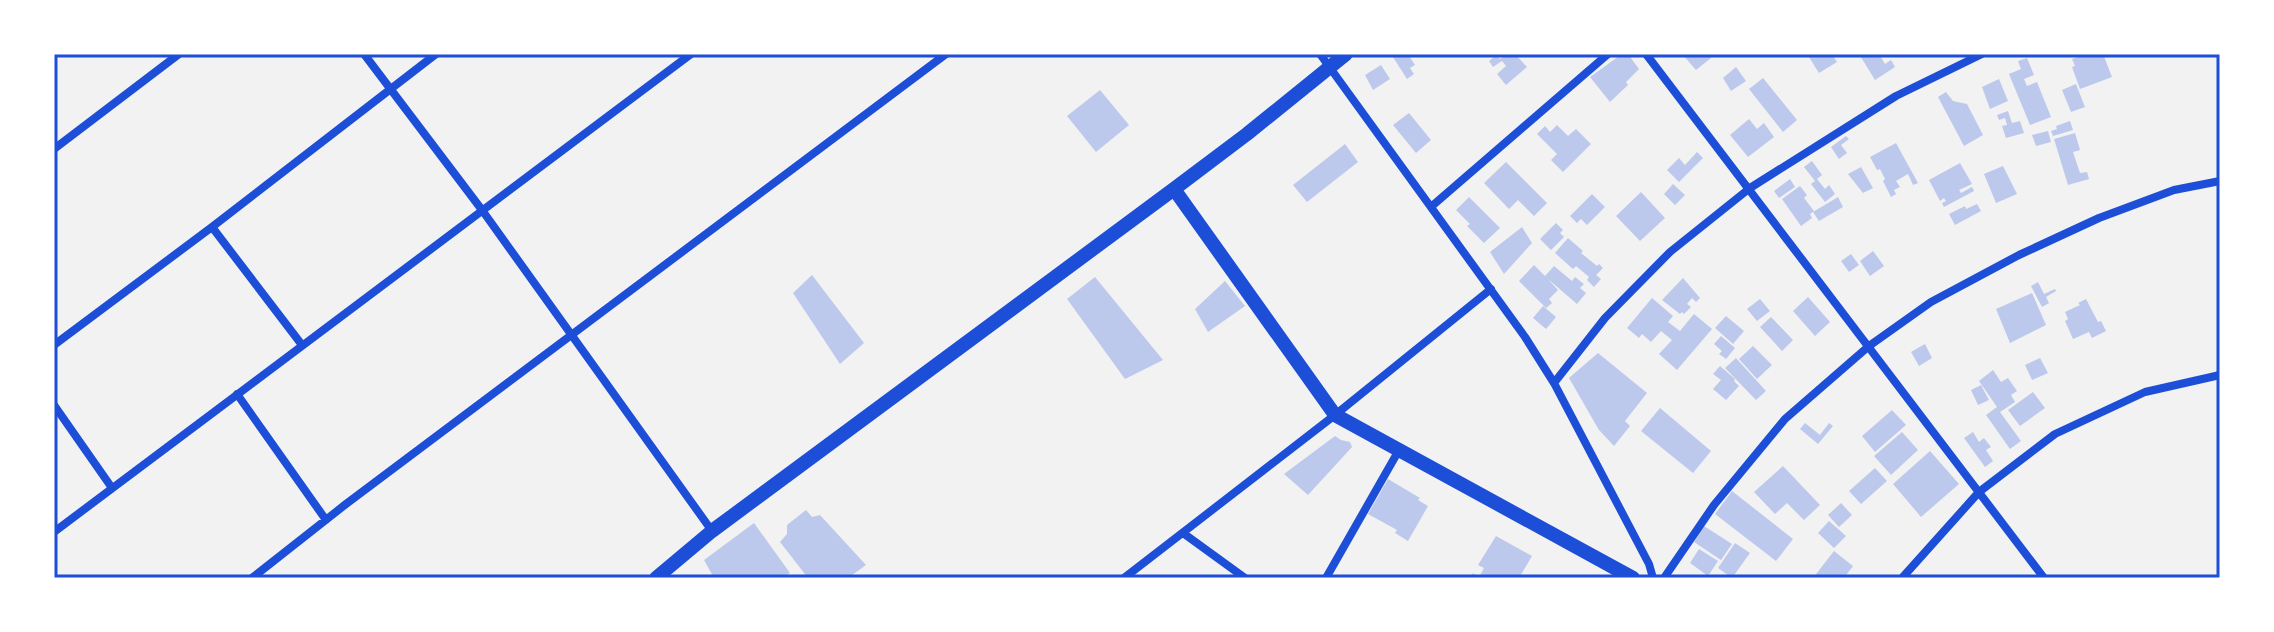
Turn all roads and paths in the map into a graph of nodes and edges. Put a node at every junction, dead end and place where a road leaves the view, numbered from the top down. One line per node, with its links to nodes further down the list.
1 (179, 54): 13 (street)
2 (364, 54): 12 (street)
3 (436, 54): 12 (street)
4 (691, 54): 18 (street)
5 (946, 54): 21 (street)
6 (1320, 54): 11 (street)
7 (1346, 54): 11 (street)
8 (1608, 54): 17 (street)
9 (1646, 54): 15 (street)
10 (1982, 54): 15 (street)
11 (1330, 66): 16 (street); 17 (street)
12 (391, 89): 18 (street); 19 (street)
13 (54, 149)
14 (2220, 181): 24 (street)
15 (1750, 188): 24 (street); 26 (street)
16 (1174, 189): 29 (street); 34 (street)
17 (1432, 206): 20 (street)
18 (482, 210): 21 (street); 23 (street)
19 (212, 227): 22 (street); 23 (street)
20 (1491, 289): 26 (street); 29 (street)
21 (573, 335): 33 (street); 34 (street)
22 (54, 345)
23 (302, 345): 27 (street)
24 (1869, 346): 32 (street); 44 (street)
25 (2220, 375): 32 (street)
26 (1554, 383): 43 (street)
27 (237, 394): 31 (street); 33 (street)
28 (54, 405): 31 (street)
29 (1335, 415): 30 (street); 36 (street)
30 (1399, 450): 41 (street); 42 (street)
31 (112, 488): 35 (street)
32 (1979, 492): 45 (street); 46 (street)
33 (326, 520): 37 (street)
34 (712, 531): 38 (street)
35 (54, 532)
36 (1183, 533): 39 (street); 40 (street)
37 (252, 578)
38 (656, 578)
39 (1124, 578)
40 (1245, 578)
41 (1326, 578)
42 (1633, 578)
43 (1653, 578)
44 (1664, 578)
45 (1902, 578)
46 (2044, 578)

